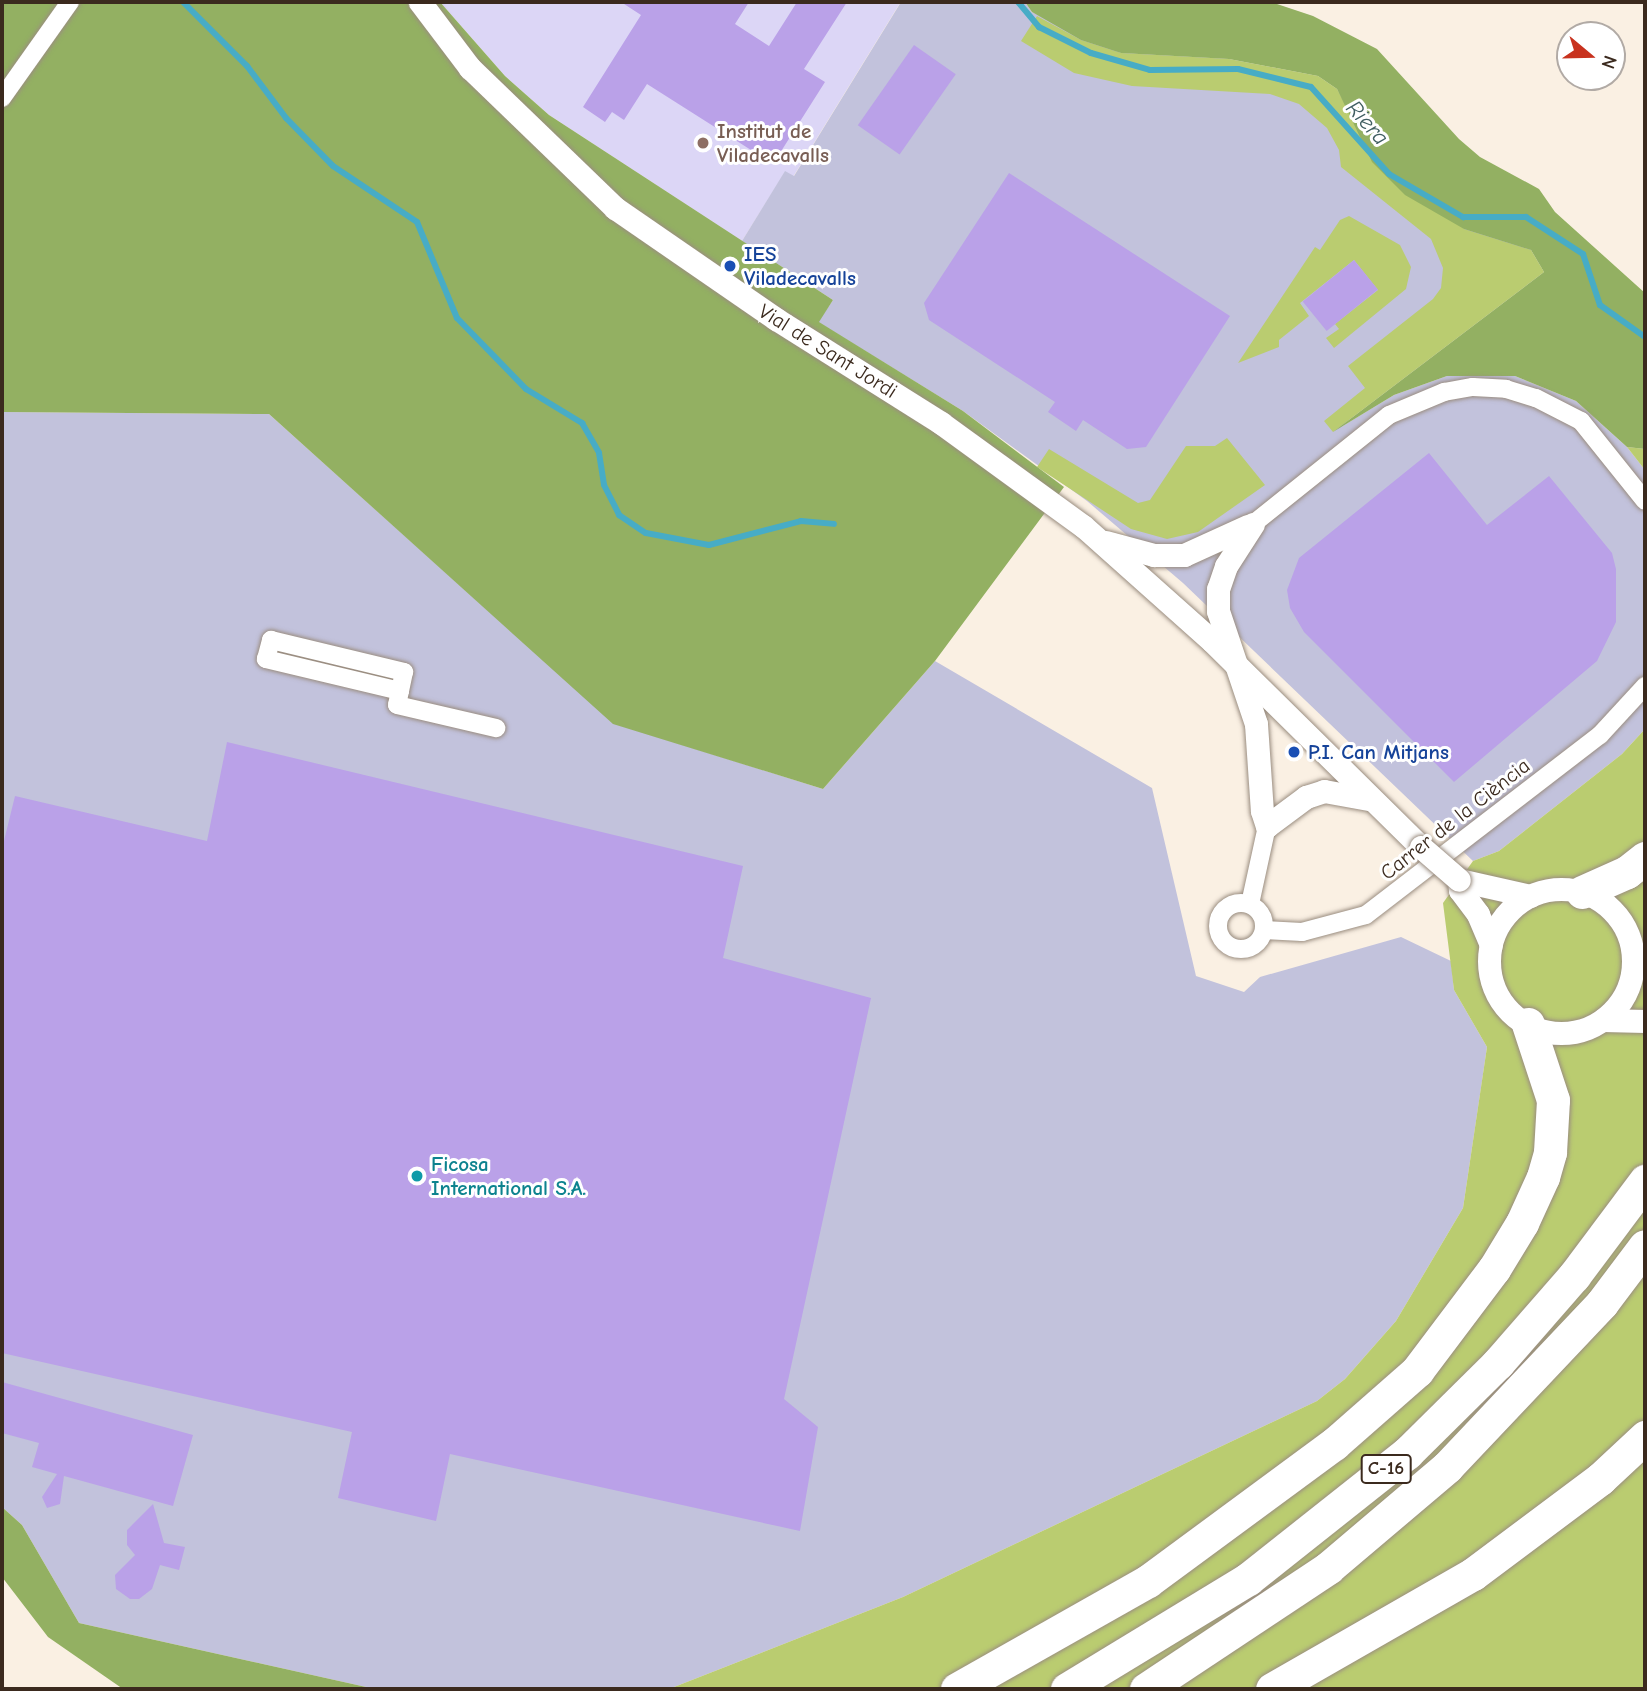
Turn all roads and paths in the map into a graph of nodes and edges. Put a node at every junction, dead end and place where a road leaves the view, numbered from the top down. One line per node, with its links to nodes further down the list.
1 (70, 2): 3 (street)
2 (420, 2): 6 (street, Vial de Sant Jordi)
3 (2, 99)
4 (1645, 501): 5 (street)
5 (1253, 524): 6 (street); 7 (street)
6 (1099, 540): 7 (street, Vial de Sant Jordi)
7 (1238, 667): 11 (street, Vial de Sant Jordi); 12 (street)
8 (1645, 686): 18 (street, Carrer de la Ciència)
9 (400, 691): 9 (street); 10 (street)
10 (495, 728)
11 (1372, 801): 12 (street); 14 (street, Vial de Sant Jordi, bridge)
12 (1268, 825): 17 (street)
13 (1645, 858): 15 (highway)
14 (1459, 880): 16 (street); 19 (street)
15 (1582, 892): 16 (street); 20 (street)
16 (1530, 896): 19 (street)
17 (1250, 904): 18 (street); 18 (street)
18 (1264, 930)
19 (1491, 945): 24 (street)
20 (1633, 962): 21 (street); 22 (street)
21 (1645, 991)
22 (1603, 1020): 23 (street); 24 (street)
23 (1645, 1021)
24 (1528, 1024): 28 (highway)
25 (1645, 1181): 29 (highway, C-16)
26 (1645, 1246): 30 (highway, C-16)
27 (1645, 1437): 31 (highway)
28 (957, 1689)
29 (1067, 1689)
30 (1146, 1689)
31 (1272, 1689)

